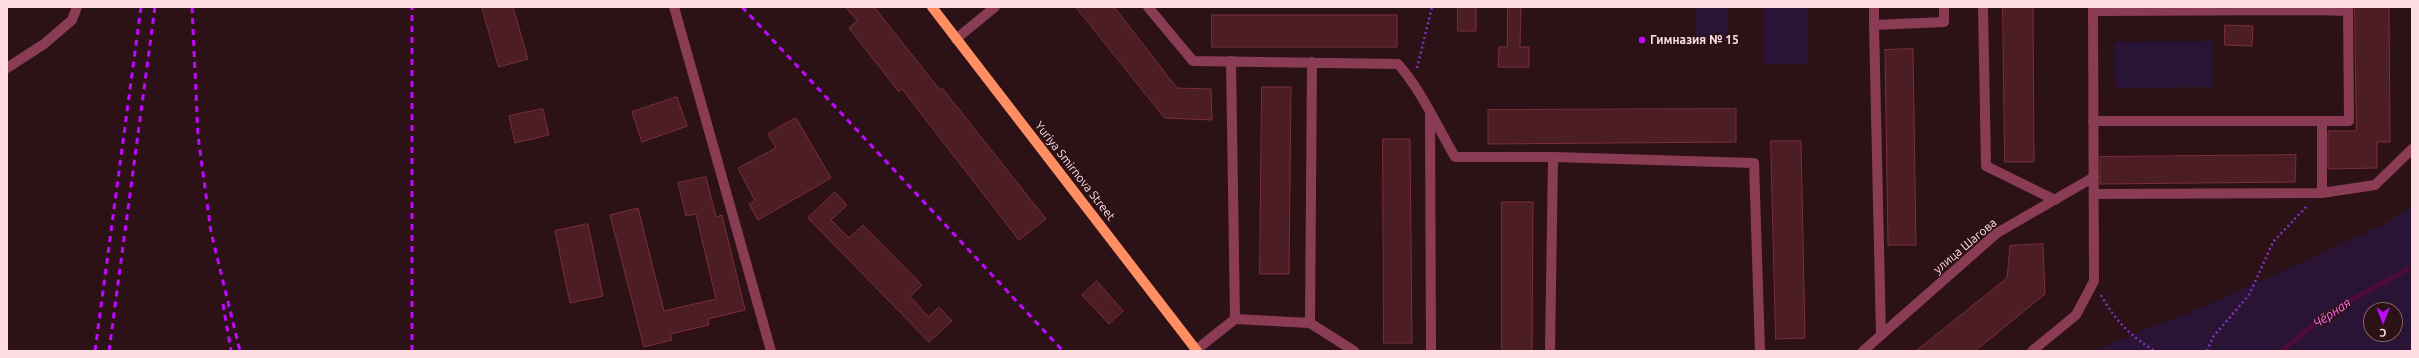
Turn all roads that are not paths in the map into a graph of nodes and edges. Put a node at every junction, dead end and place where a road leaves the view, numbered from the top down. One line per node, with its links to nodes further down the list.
1 (76, 7): 18 (lane)
2 (674, 7): 32 (lane)
3 (932, 7): 15 (main road, Yuriya Smirnova Street)
4 (995, 7): 15 (lane)
5 (1148, 7): 16 (lane)
6 (1874, 7): 14 (lane)
7 (1944, 7): 14 (lane)
8 (1983, 7): 27 (lane)
9 (2093, 9): 10 (lane); 20 (lane)
10 (2179, 9): 11 (lane)
11 (2244, 9): 12 (lane)
12 (2316, 9): 13 (lane)
13 (2348, 9): 21 (lane)
14 (1874, 25): 30 (lane)
15 (956, 39): 31 (main road, Yuriya Smirnova Street)
16 (1231, 61): 17 (lane); 28 (lane)
17 (1312, 62): 19 (lane); 29 (lane)
18 (7, 68)
19 (1430, 115): 23 (lane); 34 (lane)
20 (2093, 121): 21 (lane); 24 (lane)
21 (2322, 121): 25 (lane)
22 (2412, 149): 25 (lane)
23 (1553, 157): 35 (lane); 36 (lane)
24 (2094, 177): 26 (lane); 27 (lane, улица Шагова)
25 (2322, 192): 26 (lane)
26 (2094, 194): 38 (lane)
27 (2055, 200): 30 (lane, улица Шагова)
28 (1235, 320): 29 (lane); 31 (lane)
29 (1310, 323): 33 (lane)
30 (1881, 336): 37 (lane, улица Шагова)
31 (1196, 350)
32 (771, 351)
33 (1354, 351)
34 (1431, 351)
35 (1550, 351)
36 (1760, 351)
37 (1863, 351)
38 (2032, 351)

